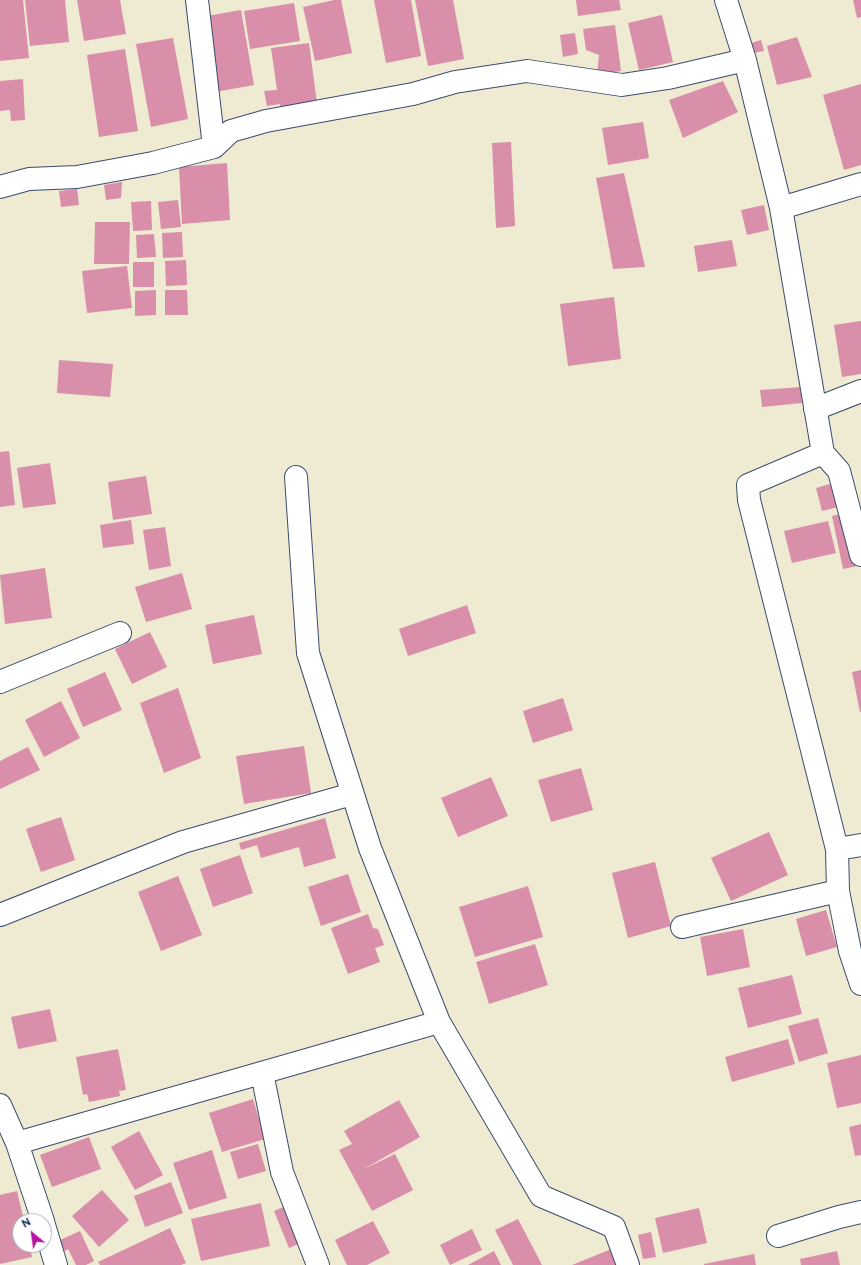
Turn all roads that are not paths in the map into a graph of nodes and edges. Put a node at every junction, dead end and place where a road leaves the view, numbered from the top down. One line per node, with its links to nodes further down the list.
1 (197, 0): 4 (street)
2 (726, 0): 3 (street)
3 (745, 60): 4 (street); 7 (street)
4 (214, 147): 6 (street)
5 (861, 184): 7 (street)
6 (0, 187)
7 (781, 208): 9 (street)
8 (861, 391): 9 (street)
9 (815, 410): 10 (street)
10 (823, 453): 12 (street); 17 (street)
11 (296, 477): 15 (street)
12 (861, 555)
13 (120, 633): 14 (street)
14 (0, 682)
15 (352, 794): 19 (street); 23 (street)
16 (861, 845): 17 (street)
17 (837, 849): 18 (street)
18 (838, 891): 20 (street); 21 (street)
19 (0, 915)
20 (682, 926)
21 (856, 951): 22 (street)
22 (861, 984)
23 (440, 1022): 24 (street); 33 (street)
24 (262, 1073): 26 (street); 32 (street)
25 (0, 1105): 26 (street)
26 (18, 1143): 28 (street)
27 (861, 1212): 29 (street)
28 (40, 1213)
29 (778, 1236)
30 (52, 1252): 31 (street)
31 (56, 1265)
32 (318, 1265)
33 (628, 1265)

